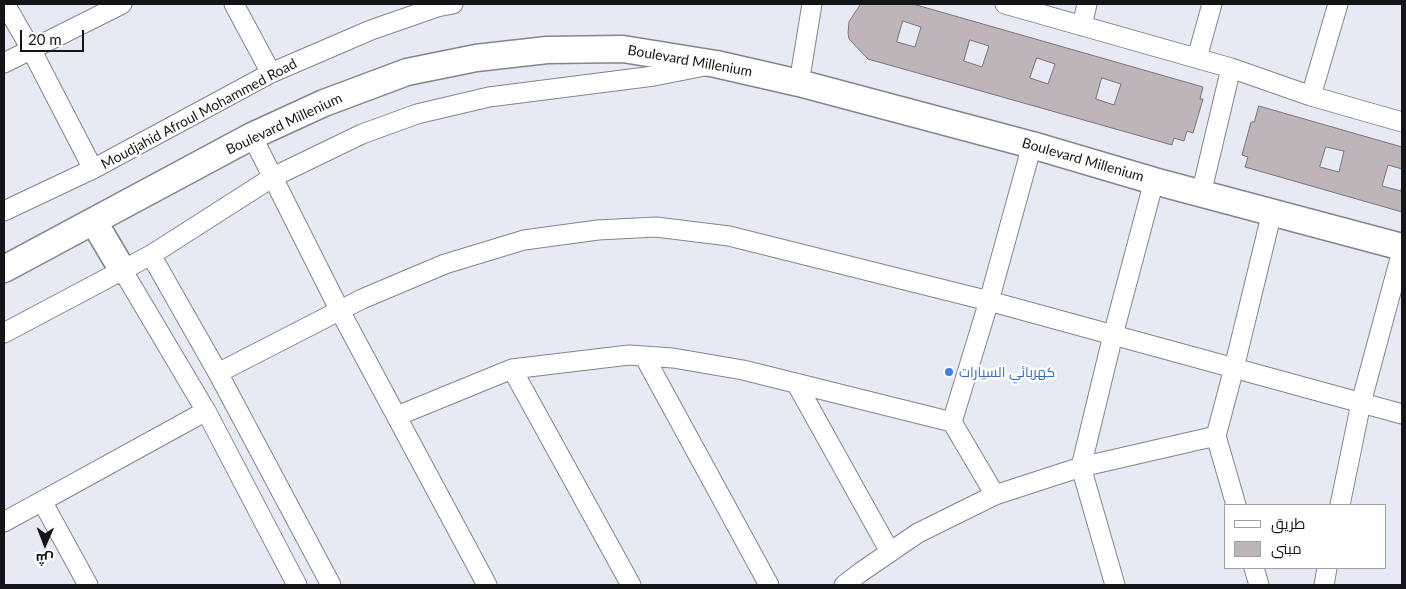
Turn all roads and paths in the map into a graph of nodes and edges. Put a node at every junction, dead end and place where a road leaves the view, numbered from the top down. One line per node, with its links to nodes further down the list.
1 (5, 4): 11 (street)
2 (122, 4): 11 (street)
3 (234, 4): 16 (street)
4 (453, 4): 16 (street, Moudjahid Afroul Mohammed Road)
5 (812, 4): 17 (street)
6 (1005, 4): 10 (street)
7 (1087, 4): 10 (street)
8 (1212, 4): 12 (street)
9 (1338, 4): 18 (street)
10 (1082, 26): 12 (street)
11 (31, 49): 13 (street); 22 (street)
12 (1196, 58): 15 (street)
13 (4, 63)
14 (716, 64): 17 (main road, Boulevard Millenium); 20 (main road, Boulevard Millenium); 23 (street)
15 (1231, 68): 18 (street); 25 (street)
16 (271, 73): 22 (street, Moudjahid Afroul Mohammed Road)
17 (799, 84): 21 (main road, Boulevard Millenium)
18 (1311, 96): 19 (street)
19 (1402, 122)
20 (252, 136): 23 (street); 28 (main road, Boulevard Millenium)
21 (1032, 145): 24 (main road, Boulevard Millenium); 34 (street)
22 (93, 169): 26 (street, Moudjahid Afroul Mohammed Road)
23 (273, 177): 31 (street); 35 (street)
24 (1154, 181): 25 (main road, Boulevard Millenium); 37 (street)
25 (1201, 194): 27 (main road, Boulevard Millenium)
26 (4, 211)
27 (1272, 212): 29 (main road, Boulevard Millenium); 39 (street)
28 (94, 222): 32 (main road, Boulevard Millenium); 33 (main road)
29 (1402, 247)
30 (1402, 251): 43 (street)
31 (151, 255): 33 (street); 41 (street)
32 (4, 270)
33 (123, 271): 36 (street); 44 (street)
34 (989, 301): 35 (street); 37 (street); 47 (street)
35 (340, 311): 41 (street); 46 (street)
36 (4, 333)
37 (1113, 335): 39 (street); 49 (street)
38 (644, 356): 40 (street); 42 (street); 63 (street)
39 (1234, 368): 43 (street); 48 (street)
40 (512, 369): 46 (street); 62 (street)
41 (218, 373): 60 (street)
42 (796, 383): 47 (street); 55 (street)
43 (1361, 403): 45 (street); 53 (street)
44 (206, 411): 51 (street); 59 (street)
45 (1402, 414)
46 (397, 416): 61 (street)
47 (952, 422): 50 (street)
48 (1216, 436): 49 (street); 52 (street)
49 (1081, 467): 50 (street); 65 (street)
50 (995, 495): 55 (street)
51 (42, 501): 54 (street); 58 (street)
52 (1236, 504)
53 (1340, 504)
54 (4, 522)
55 (890, 552): 64 (street)
56 (1254, 569): 66 (street)
57 (1327, 569): 67 (street)
58 (88, 585)
59 (297, 585)
60 (331, 585)
61 (487, 585)
62 (631, 585)
63 (769, 585)
64 (844, 585)
65 (1115, 585)
66 (1259, 585)
67 (1324, 585)

